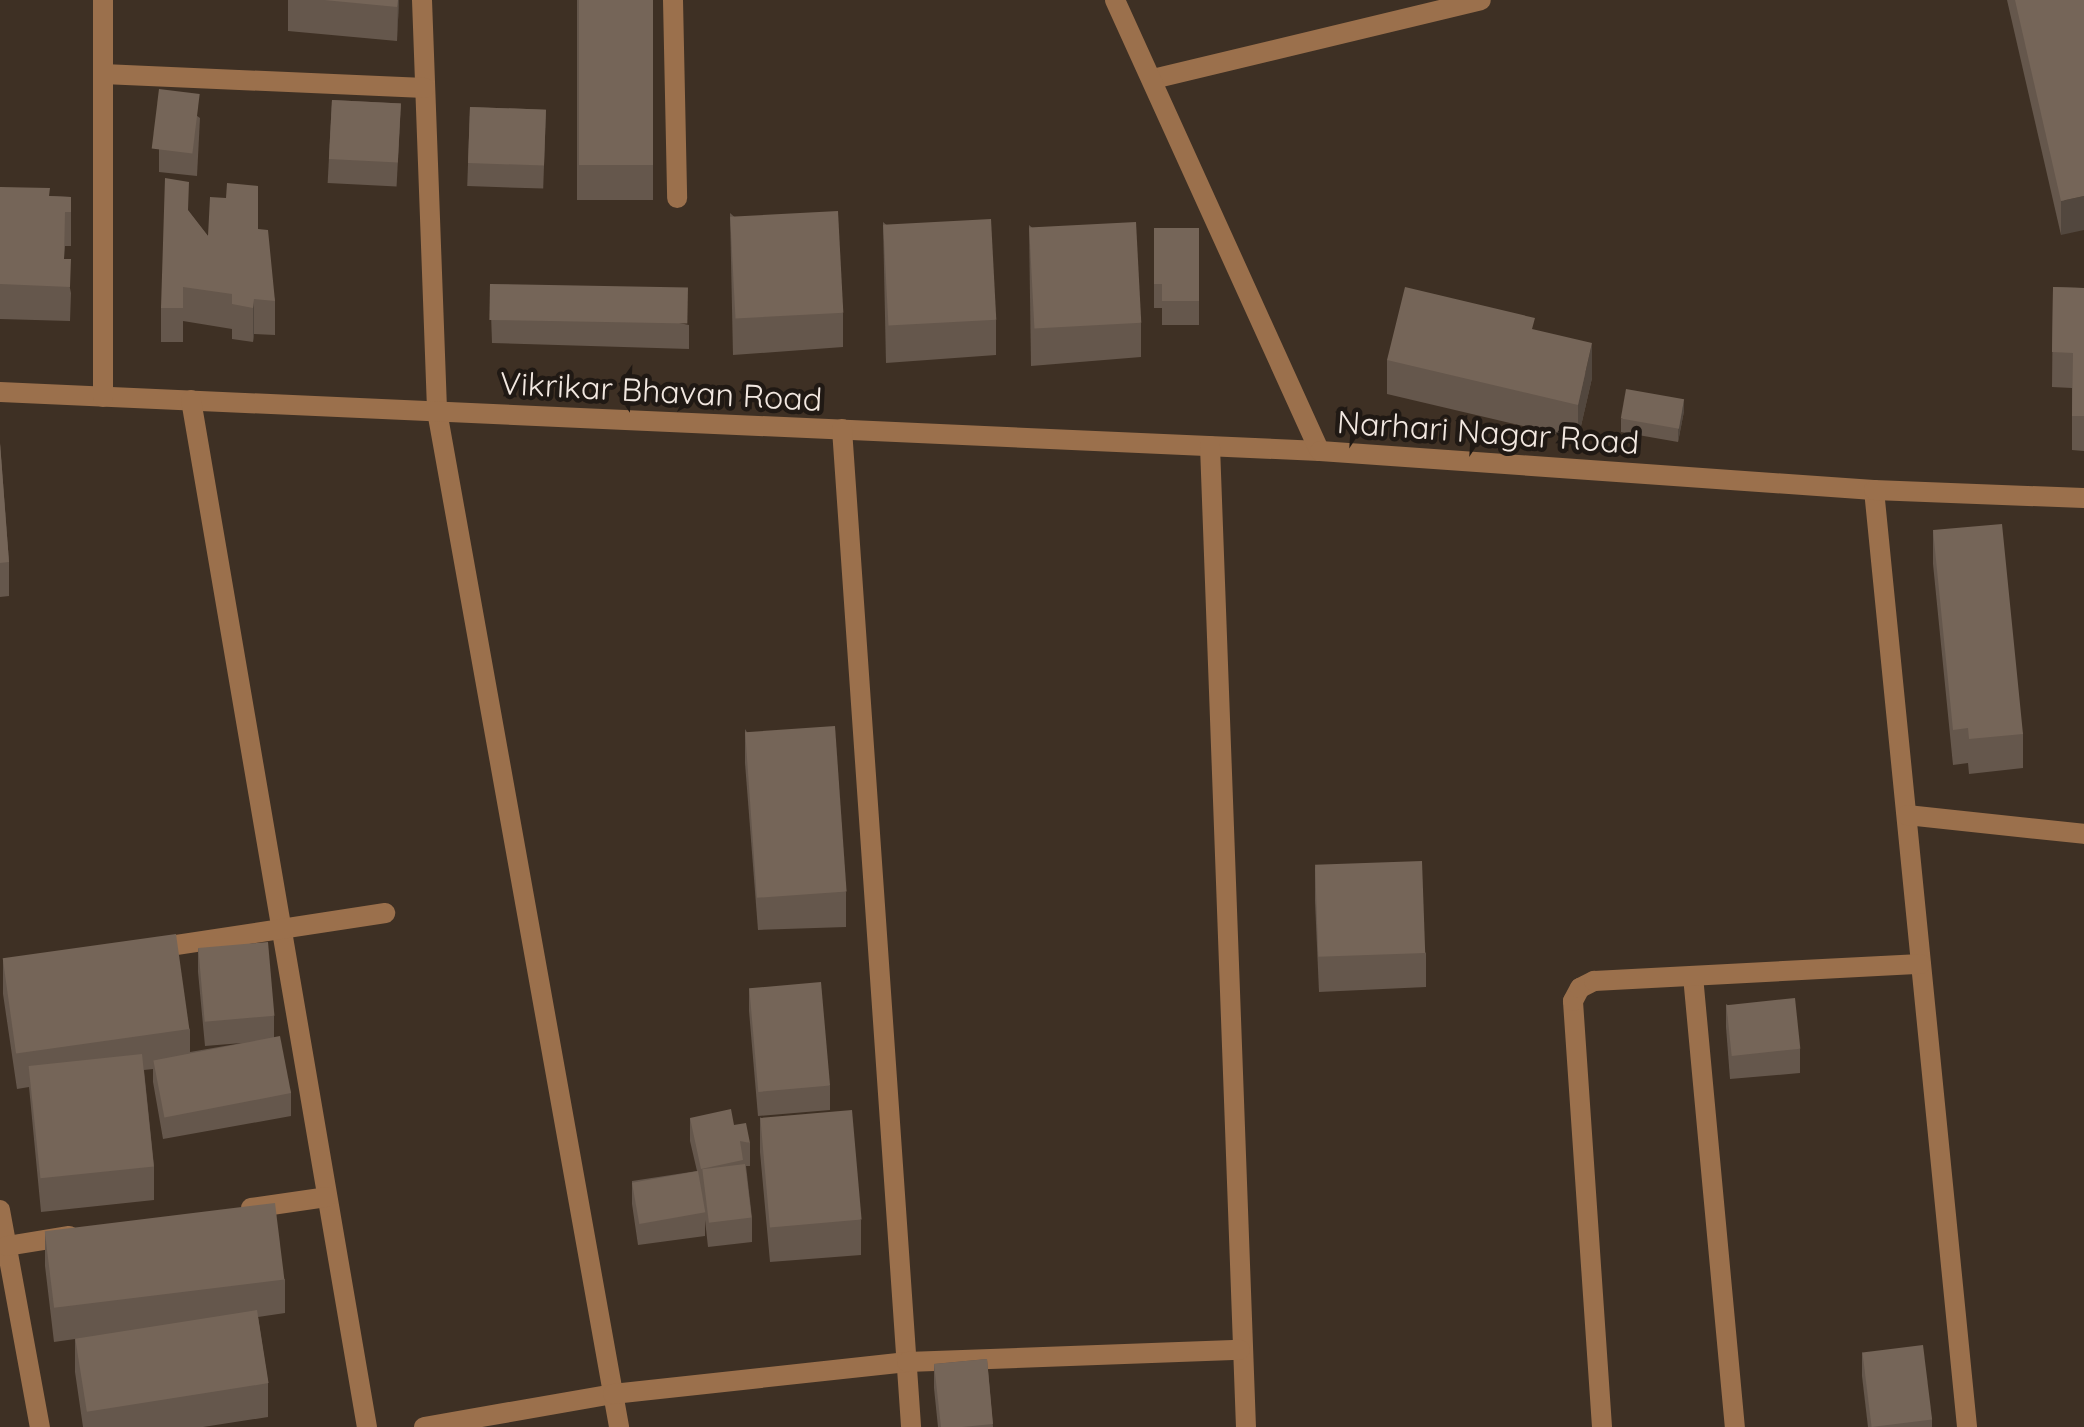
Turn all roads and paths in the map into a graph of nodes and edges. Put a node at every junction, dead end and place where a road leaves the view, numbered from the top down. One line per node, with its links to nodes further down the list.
1 (103, 0): 6 (street)
2 (422, 0): 8 (street)
3 (672, 0): 9 (street)
4 (1115, 0): 7 (street, Narhari Nagar Road)
5 (1481, 0): 7 (street)
6 (103, 74): 8 (street); 11 (street)
7 (1153, 79): 16 (street, Narhari Nagar Road)
8 (425, 88): 13 (street)
9 (676, 198)
10 (0, 392): 11 (street, Vikrikar Bhavan Road)
11 (102, 396): 12 (street, Vikrikar Bhavan Road)
12 (191, 400): 13 (street, Vikrikar Bhavan Road); 22 (street)
13 (437, 411): 14 (street, Vikrikar Bhavan Road); 33 (street)
14 (842, 430): 15 (street, Vikrikar Bhavan Road); 32 (street)
15 (1210, 446): 16 (street, Vikrikar Bhavan Road); 31 (street)
16 (1320, 451): 17 (street, Narhari Nagar Road)
17 (1874, 490): 18 (street, Narhari Nagar Road); 19 (street)
18 (2084, 498)
19 (1907, 815): 20 (street); 24 (street)
20 (2084, 834)
21 (385, 913): 22 (street)
22 (280, 929): 23 (street); 26 (street)
23 (130, 952)
24 (1921, 964): 25 (street); 42 (street)
25 (1693, 976): 40 (street); 41 (street)
26 (326, 1196): 28 (street); 35 (street)
27 (0, 1210): 30 (street)
28 (232, 1211)
29 (82, 1234): 30 (street)
30 (7, 1246): 34 (street)
31 (1240, 1350): 32 (street); 39 (street)
32 (906, 1362): 33 (street); 38 (street)
33 (613, 1394): 36 (street); 37 (street)
34 (40, 1427)
35 (367, 1427)
36 (424, 1427)
37 (619, 1427)
38 (911, 1427)
39 (1246, 1427)
40 (1602, 1427)
41 (1735, 1427)
42 (1967, 1427)

